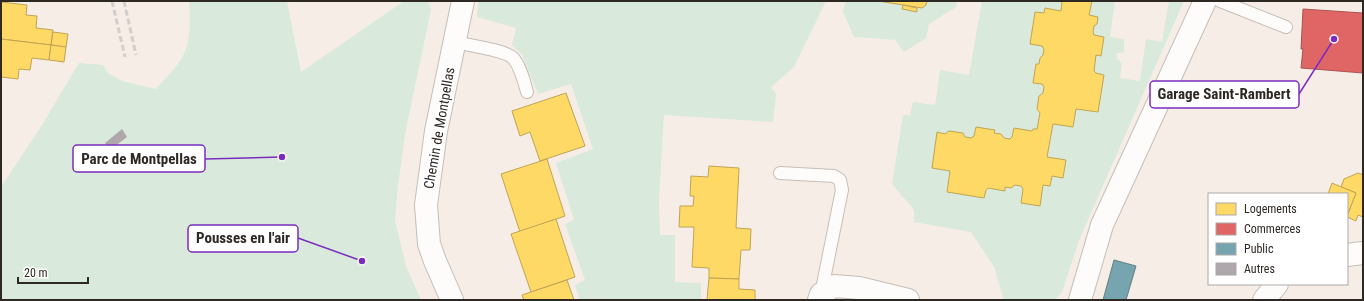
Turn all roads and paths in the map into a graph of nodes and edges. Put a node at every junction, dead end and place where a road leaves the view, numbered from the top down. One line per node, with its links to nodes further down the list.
1 (463, 1): 5 (street, Chemin de Montpellas)
2 (1205, 1): 14 (street)
3 (1220, 1): 4 (lane)
4 (1286, 27)
5 (454, 42): 6 (lane); 12 (street, Chemin de Montpellas)
6 (527, 92)
7 (780, 173): 11 (lane)
8 (1363, 253): 9 (street)
9 (1348, 255)
10 (1276, 285): 15 (street)
11 (820, 297): 13 (street)
12 (452, 300)
13 (908, 300)
14 (1080, 300)
15 (1264, 300)

